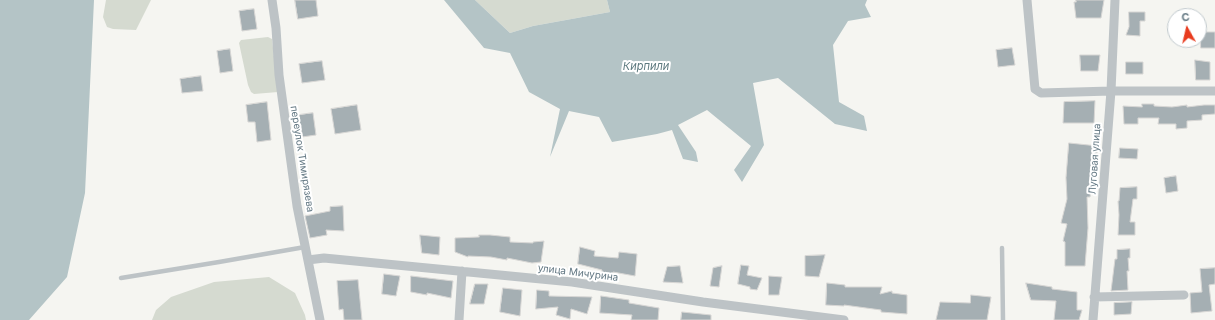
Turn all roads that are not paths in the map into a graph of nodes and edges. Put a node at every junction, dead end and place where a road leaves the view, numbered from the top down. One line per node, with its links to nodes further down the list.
1 (272, 0): 6 (street, переулок Тимирязева)
2 (1027, 0): 4 (street)
3 (1115, 0): 4 (street, Луговая улица)
4 (1111, 91): 5 (street); 12 (street, Луговая улица)
5 (1215, 92)
6 (305, 246): 8 (street, переулок Тимирязева); 10 (lane)
7 (1002, 248): 16 (lane)
8 (308, 260): 9 (street, улица Мичурина); 13 (street, переулок Тимирязева)
9 (462, 272): 14 (street); 15 (street, улица Мичурина)
10 (121, 278)
11 (1184, 295): 12 (street)
12 (1094, 297): 17 (street, Луговая улица)
13 (320, 320)
14 (459, 320)
15 (844, 320)
16 (1003, 320)
17 (1093, 320)

